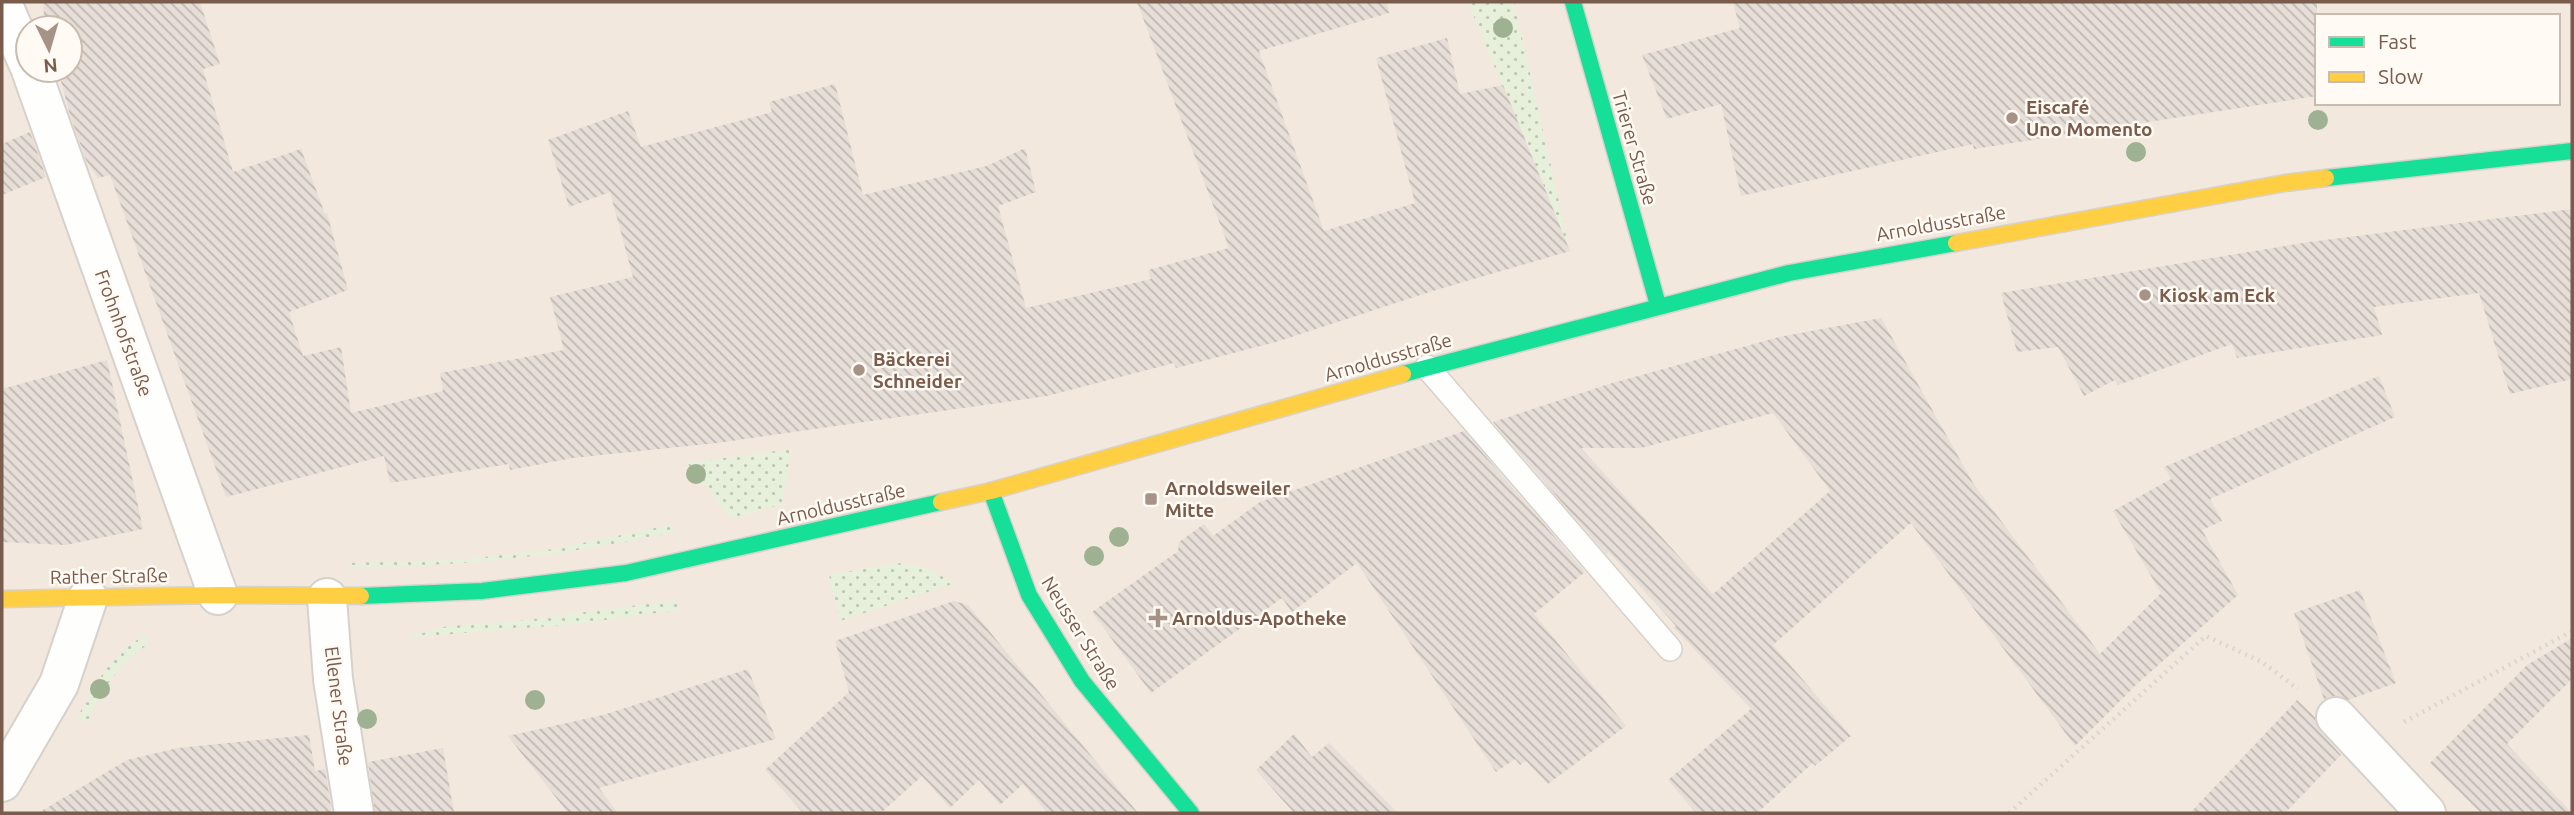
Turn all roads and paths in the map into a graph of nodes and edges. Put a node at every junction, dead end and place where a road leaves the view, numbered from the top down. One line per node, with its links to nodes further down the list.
1 (1573, 2): 6 (main road, Trierer Straße)
2 (2, 3): 3 (street)
3 (14, 31)
4 (35, 84): 9 (street, Frohnhofstraße)
5 (2572, 150): 6 (main road, Arnoldusstraße)
6 (1658, 305): 7 (main road, Arnoldusstraße)
7 (1427, 367): 8 (main road, Arnoldusstraße); 14 (lane)
8 (991, 491): 11 (main road, Arnoldusstraße); 19 (main road, Neusser Straße)
9 (218, 595): 10 (main road, Rather Straße); 11 (main road, Arnoldusstraße)
10 (88, 598): 12 (main road, Rather Straße); 17 (street)
11 (327, 598): 18 (street, Ellener Straße)
12 (2, 599)
13 (2572, 631): 16 (path)
14 (1670, 649)
15 (2336, 717): 20 (path); 21 (street)
16 (2398, 726)
17 (2, 782)
18 (354, 813)
19 (1191, 813)
20 (2009, 813)
21 (2426, 813)

